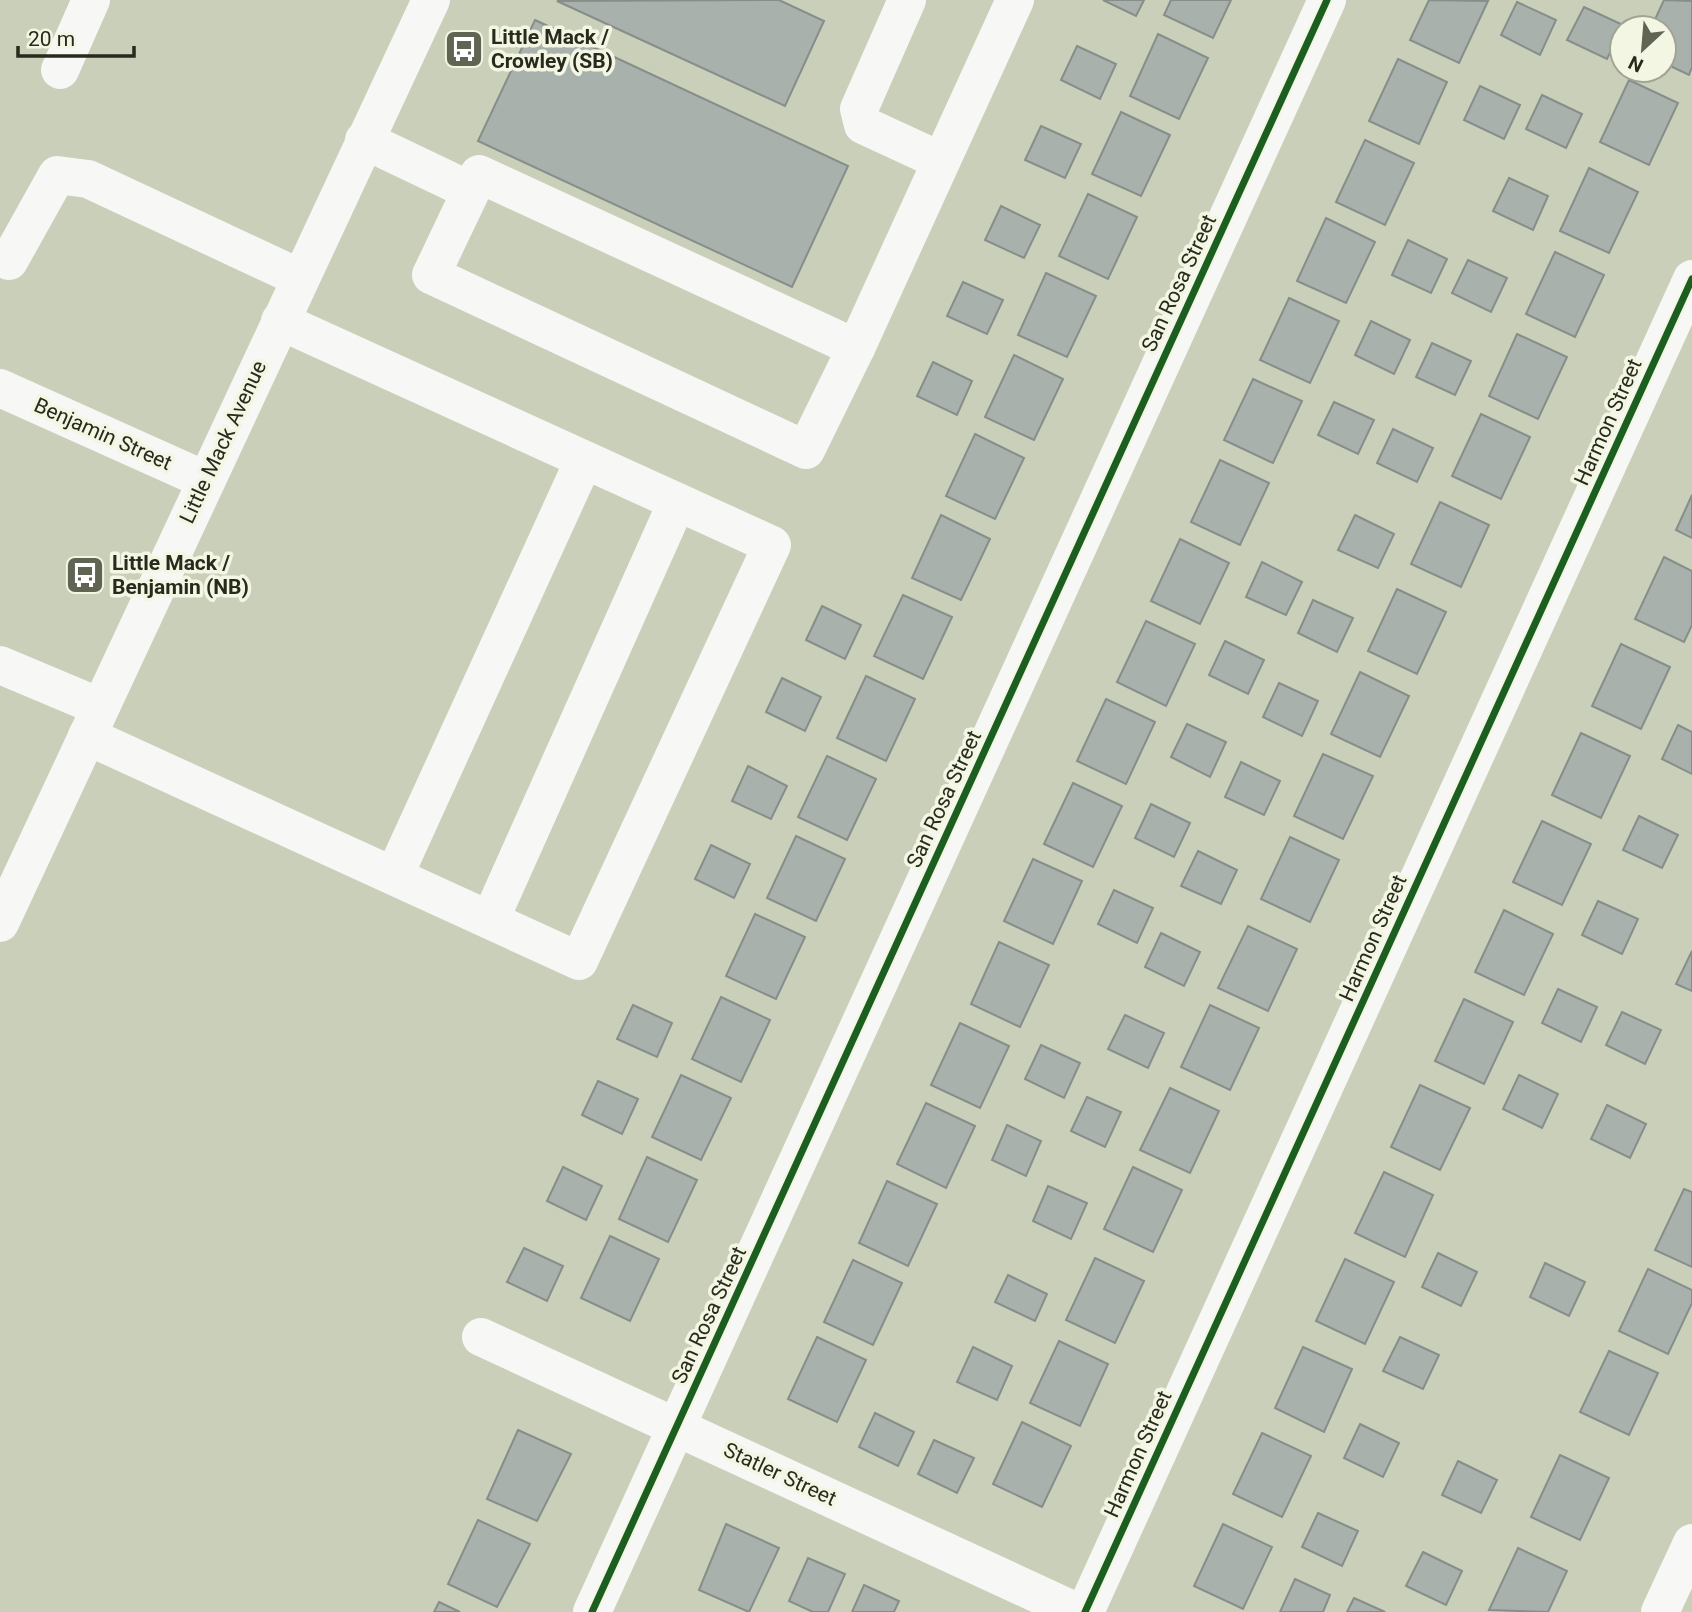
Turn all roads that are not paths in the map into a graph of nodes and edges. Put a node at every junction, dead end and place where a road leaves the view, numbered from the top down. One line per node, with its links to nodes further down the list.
1 (91, 0): 6 (street)
2 (431, 0): 7 (street, Little Mack Avenue)
3 (1015, 0): 8 (street)
4 (1327, 0): 25 (street, San Rosa Street)
5 (903, 1): 8 (street)
6 (60, 70)
7 (364, 140): 9 (street); 11 (street, Little Mack Avenue)
8 (941, 162): 14 (street)
9 (471, 191): 14 (street); 14 (street)
10 (9, 261): 11 (street)
11 (300, 278): 13 (street, Little Mack Avenue)
12 (1692, 279): 29 (street, Harmon Street)
13 (280, 321): 16 (street); 17 (street, Little Mack Avenue)
14 (856, 348)
15 (0, 388): 17 (street, Benjamin Street)
16 (584, 460): 18 (street); 21 (street)
17 (205, 480): 20 (street, Little Mack Avenue)
18 (677, 502): 22 (street); 22 (street)
19 (0, 665): 20 (street)
20 (94, 721): 21 (street); 23 (street, Little Mack Avenue)
21 (394, 876): 22 (street)
22 (489, 920)
23 (0, 923)
24 (481, 1337): 25 (street, Statler Street)
25 (677, 1426): 27 (street, San Rosa Street); 28 (street, Statler Street)
26 (1692, 1543): 30 (street)
27 (592, 1612)
28 (1077, 1612)
29 (1085, 1612)
30 (1660, 1612)

